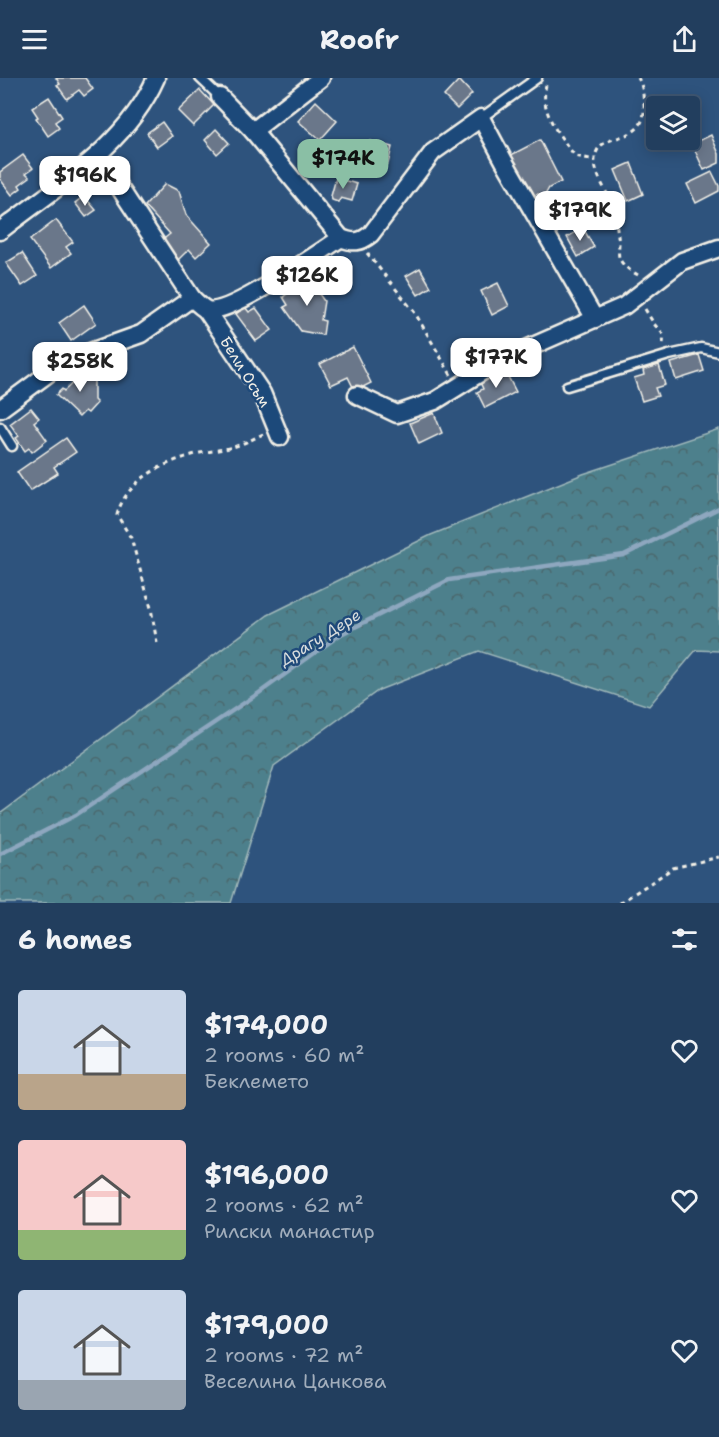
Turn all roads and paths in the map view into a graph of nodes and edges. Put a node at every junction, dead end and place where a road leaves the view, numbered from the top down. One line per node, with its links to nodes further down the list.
1 (156, 78): 10 (street)
2 (200, 78): 7 (lane)
3 (321, 78): 9 (street)
4 (537, 78): 8 (lane)
5 (638, 78): 11 (path)
6 (548, 79): 11 (path)
7 (220, 97): 9 (street)
8 (481, 118): 13 (street); 19 (street)
9 (253, 131): 13 (street)
10 (98, 155): 12 (street); 17 (street)
11 (595, 160): 15 (path)
12 (0, 231)
13 (346, 240): 18 (street); 23 (path)
14 (719, 248): 15 (street)
15 (653, 283): 16 (street)
16 (637, 296): 19 (street); 21 (path)
17 (192, 298): 18 (street, Бели Осъм); 25 (street)
18 (206, 310): 27 (street, Бели Осъм)
19 (595, 319): 23 (street)
20 (719, 352): 21 (lane)
21 (656, 359): 22 (lane)
22 (567, 386)
23 (458, 387): 24 (street)
24 (357, 394)
25 (0, 409)
26 (0, 427): 28 (lane)
27 (279, 433): 29 (path)
28 (12, 446)
29 (157, 643)
30 (719, 857): 31 (path)
31 (621, 903)

